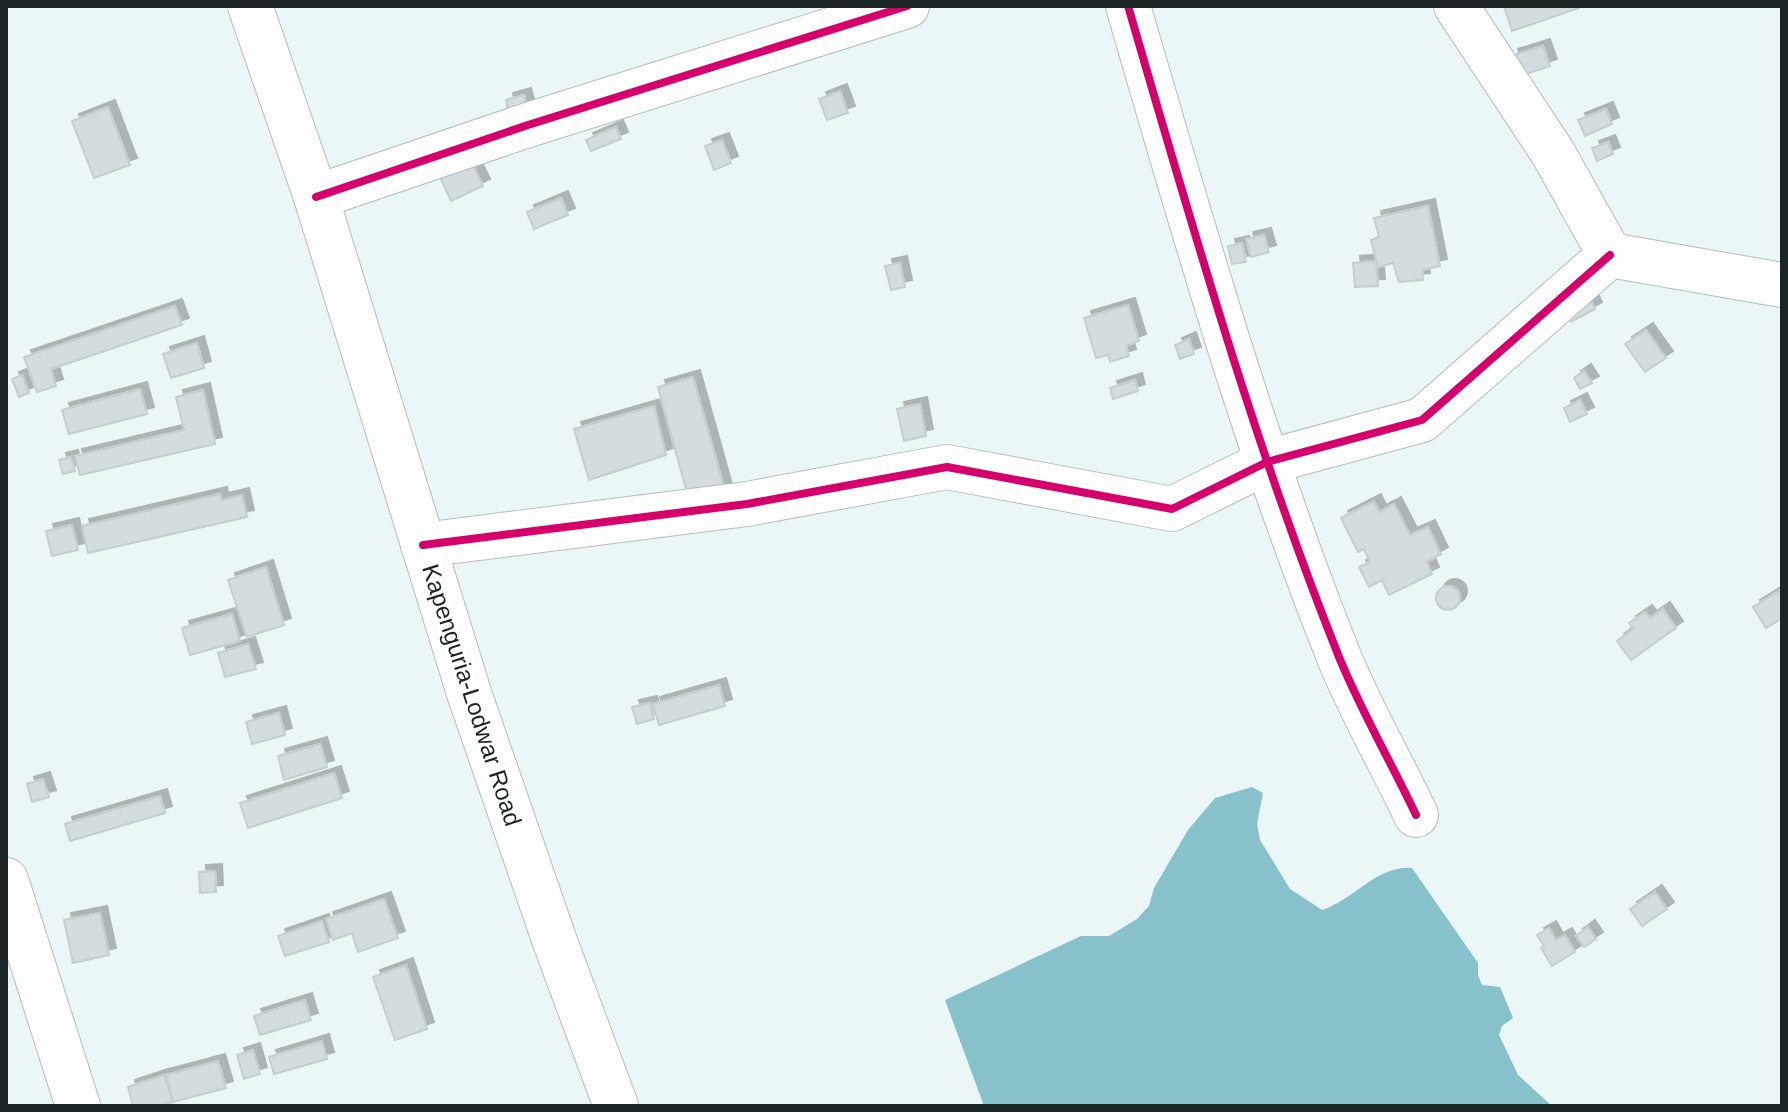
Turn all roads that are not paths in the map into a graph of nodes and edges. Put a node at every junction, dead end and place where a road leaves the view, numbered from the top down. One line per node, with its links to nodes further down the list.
1 (250, 6): 5 (main road, Kapenguria-Lodwar Road)
2 (907, 6): 5 (main road)
3 (1128, 6): 8 (main road)
4 (1456, 6): 6 (main road)
5 (316, 197): 9 (main road, Kapenguria-Lodwar Road)
6 (1610, 255): 7 (main road); 8 (main road)
7 (1782, 285)
8 (1267, 462): 9 (main road); 10 (main road)
9 (423, 545): 13 (main road, Kapenguria-Lodwar Road)
10 (1416, 815)
11 (6, 880): 12 (main road)
12 (78, 1106)
13 (616, 1106)

